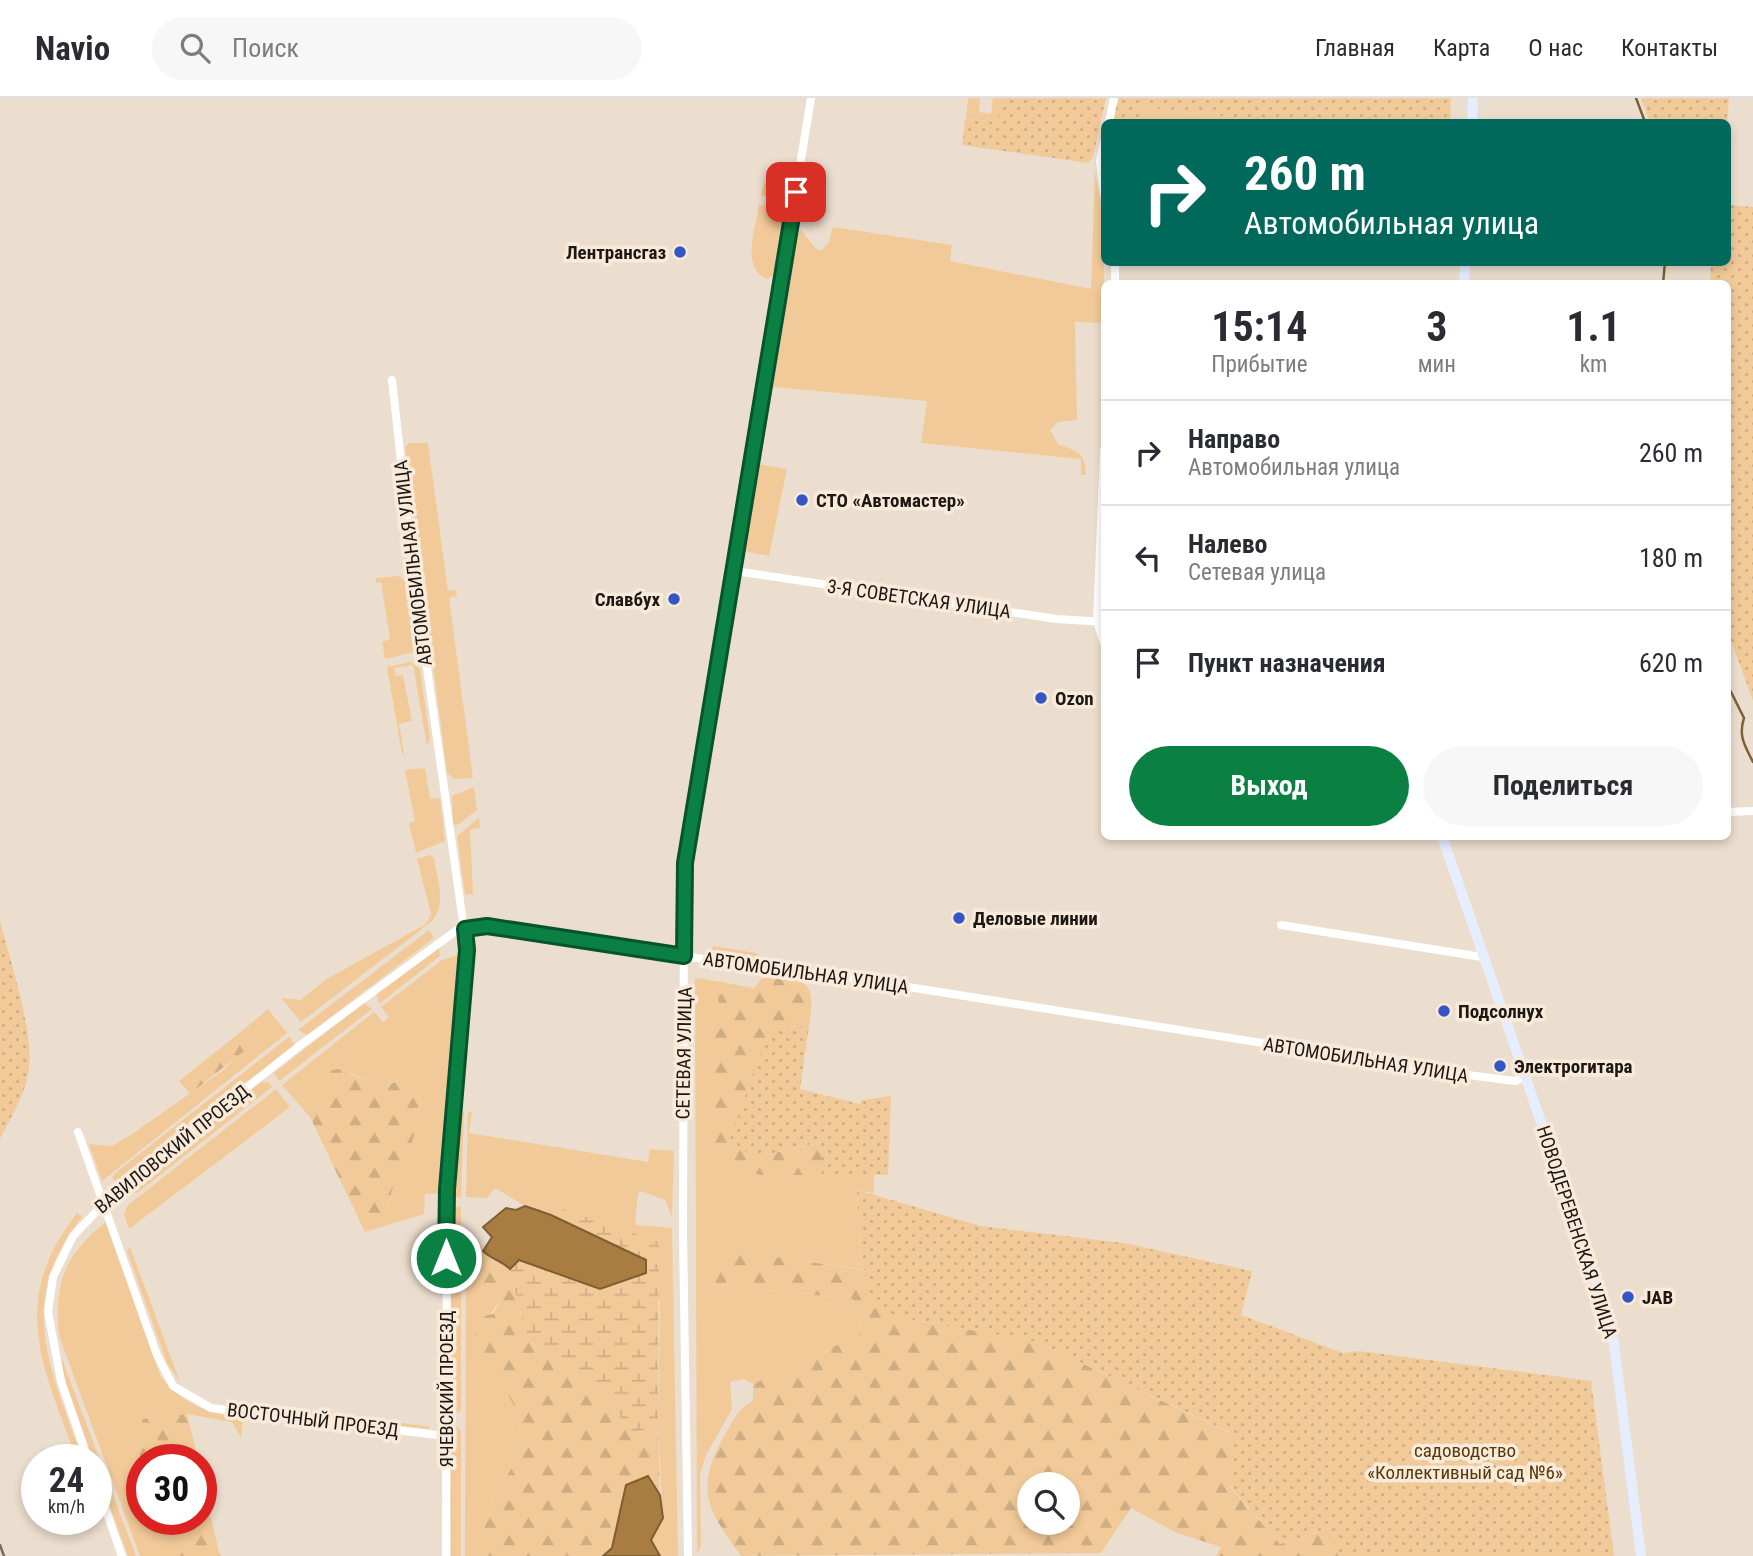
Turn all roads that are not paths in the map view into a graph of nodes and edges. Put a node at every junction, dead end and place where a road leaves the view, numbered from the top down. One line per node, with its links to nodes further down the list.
1 (811, 98): 7 (street, СЕТЕВАЯ УЛИЦА)
2 (1114, 98): 4 (street)
3 (1473, 98): 5 (main road)
4 (1110, 119)
5 (1472, 119)
6 (392, 380): 13 (street, АВТОМОБИЛЬНАЯ УЛИЦА)
7 (734, 571): 8 (street, 3-Я СОВЕТСКАЯ УЛИЦА); 14 (street, СЕТЕВАЯ УЛИЦА)
8 (1101, 621)
9 (1753, 811): 10 (street)
10 (1731, 812)
11 (1443, 840): 15 (main road, НОВОДЕРЕВЕНСКАЯ УЛИЦА)
12 (1281, 925): 15 (street)
13 (465, 929): 14 (street, АВТОМОБИЛЬНАЯ УЛИЦА); 18 (street, ВАВИЛОВСКИЙ ПРОЕЗД); 19 (street, ЯЧЕВСКИЙ ПРОЕЗД)
14 (684, 956): 16 (street, АВТОМОБИЛЬНАЯ УЛИЦА); 24 (street, СЕТЕВАЯ УЛИЦА)
15 (1482, 957): 16 (main road, НОВОДЕРЕВЕНСКАЯ УЛИЦА)
16 (1526, 1077): 25 (main road, НОВОДЕРЕВЕНСКАЯ УЛИЦА)
17 (78, 1132): 18 (street, ВОСТОЧНЫЙ ПРОЕЗД)
18 (104, 1201): 19 (street, ВОСТОЧНЫЙ ПРОЕЗД); 20 (street, ВАВИЛОВСКИЙ ПРОЕЗД)
19 (446, 1436): 23 (street, ЯЧЕВСКИЙ ПРОЕЗД)
20 (83, 1444)
21 (112, 1528): 22 (street)
22 (122, 1556)
23 (446, 1556)
24 (688, 1556)
25 (1641, 1556)

